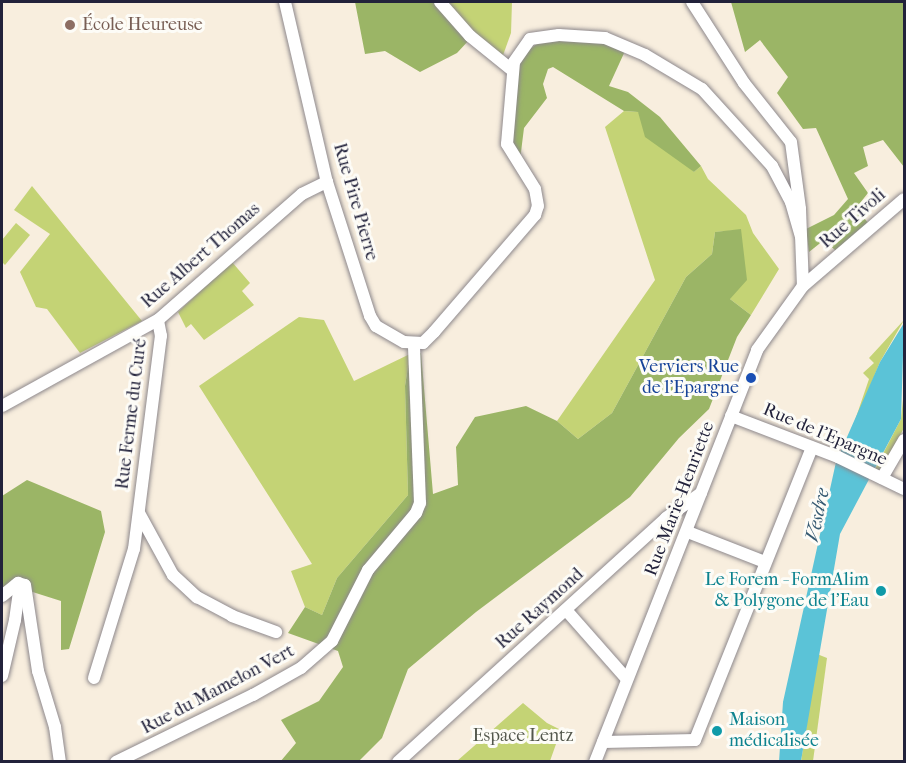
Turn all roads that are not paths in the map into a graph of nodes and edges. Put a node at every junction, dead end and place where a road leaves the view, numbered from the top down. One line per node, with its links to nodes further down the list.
1 (285, 2): 5 (street, Rue Pire Pierre)
2 (440, 2): 4 (street)
3 (692, 2): 7 (street)
4 (513, 70): 7 (street); 11 (street)
5 (327, 182): 10 (street, Rue Albert Thomas); 11 (street, Rue Pire Pierre)
6 (904, 199): 8 (street, Rue Tivoli)
7 (801, 237): 9 (street)
8 (826, 267): 9 (street, Rue Marie-Henriette)
9 (803, 286): 13 (street, Rue Marie-Henriette)
10 (158, 320): 12 (street, Rue Albert Thomas); 19 (street, Rue Ferme du Curé)
11 (419, 344): 32 (street, Rue du Mamelon Vert)
12 (2, 406)
13 (731, 416): 15 (street, Rue de l'Epargne); 18 (street, Rue Marie-Henriette)
14 (904, 440): 16 (street)
15 (813, 448): 16 (street, Rue de l'Epargne); 21 (street)
16 (880, 477): 17 (street, Rue de l'Epargne)
17 (904, 489)
18 (701, 494): 20 (street, Rue Marie-Henriette); 24 (street, Rue Raymond)
19 (139, 513): 25 (street, Rue Ferme du Curé); 27 (street, Rue Ferme du Curé)
20 (688, 532): 21 (street); 28 (street, Rue Marie-Henriette)
21 (765, 562): 29 (street)
22 (16, 585): 23 (street); 26 (street); 31 (street)
23 (2, 596)
24 (566, 610): 28 (street); 30 (street, Rue Raymond)
25 (276, 632)
26 (2, 676)
27 (94, 678)
28 (626, 678): 29 (street, Rue Marie-Henriette)
29 (603, 742): 33 (street, Rue Marie-Henriette)
30 (404, 760)
31 (60, 762)
32 (116, 762)
33 (595, 762)

